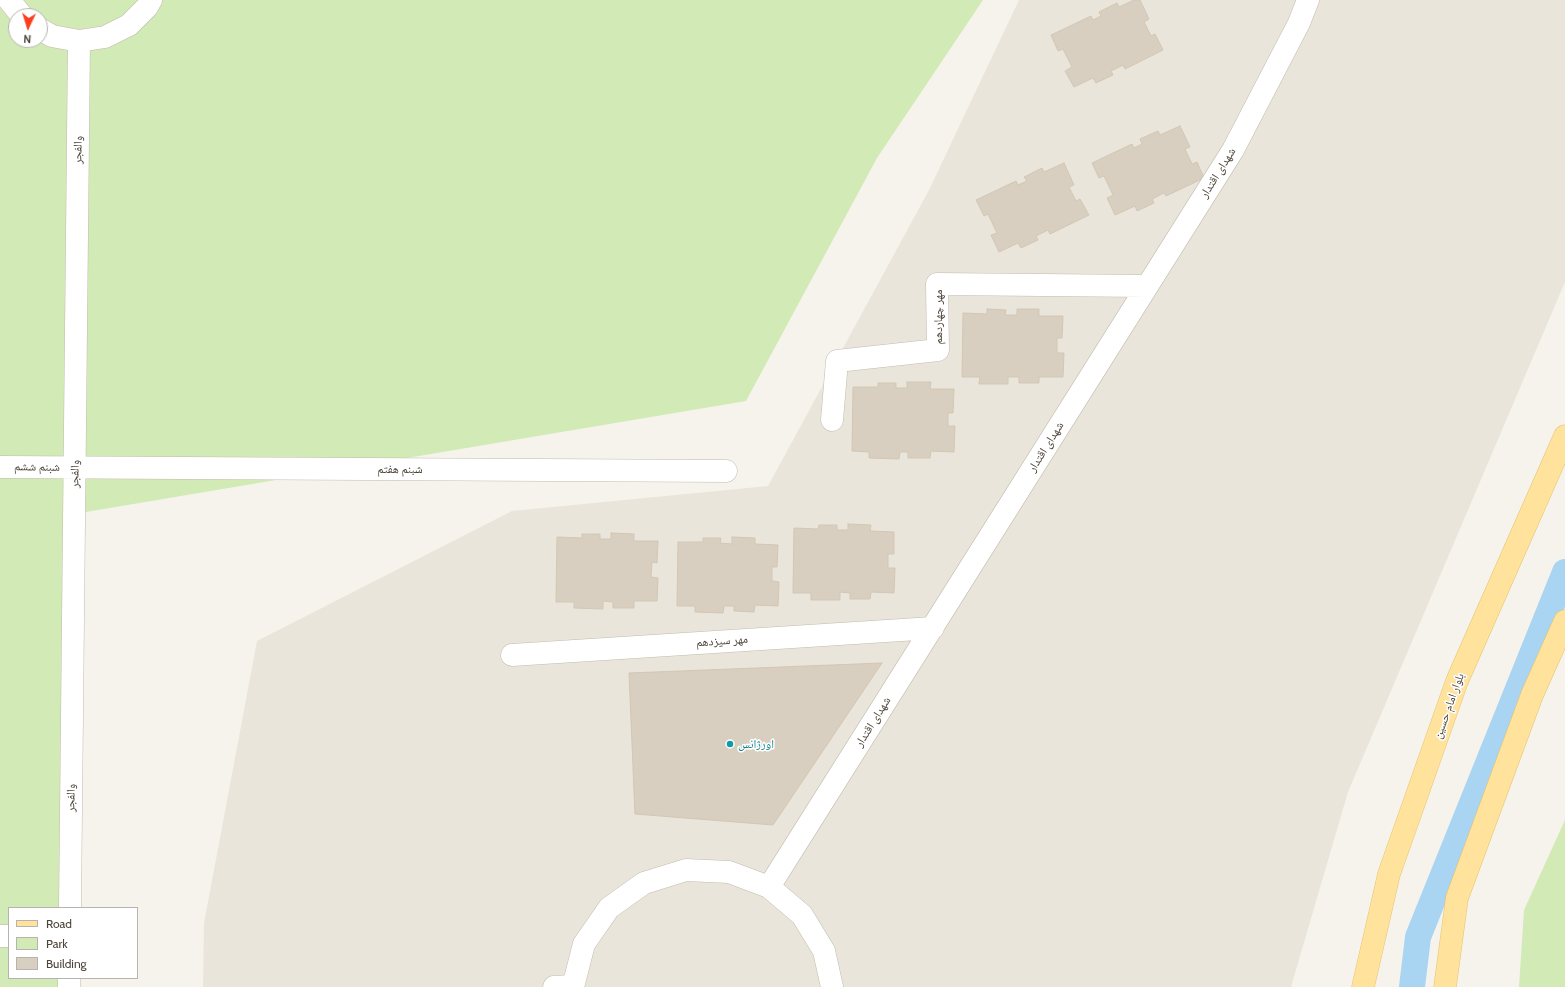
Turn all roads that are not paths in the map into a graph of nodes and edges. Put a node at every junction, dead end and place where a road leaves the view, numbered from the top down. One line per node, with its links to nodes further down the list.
1 (9, 0): 4 (street)
2 (151, 0): 6 (street)
3 (1308, 0): 7 (street, شهدای اقتدار)
4 (16, 8)
5 (48, 34): 6 (street)
6 (79, 41): 11 (street, والفجر)
7 (1147, 286): 8 (street, مهر چهاردهم); 14 (street, شهدای اقتدار)
8 (832, 420)
9 (1565, 436): 20 (main road, بلوار امام حسین)
10 (0, 467): 11 (street, شبنم ششم)
11 (75, 468): 12 (street, شبنم هفتم); 17 (street, والفجر)
12 (726, 471)
13 (1565, 621): 21 (main road)
14 (933, 628): 15 (street, مهر سیزدهم); 16 (street, شهدای اقتدار)
15 (512, 655)
16 (769, 887): 18 (street); 19 (street)
17 (70, 907)
18 (566, 987)
19 (832, 987)
20 (1363, 987)
21 (1445, 987)

